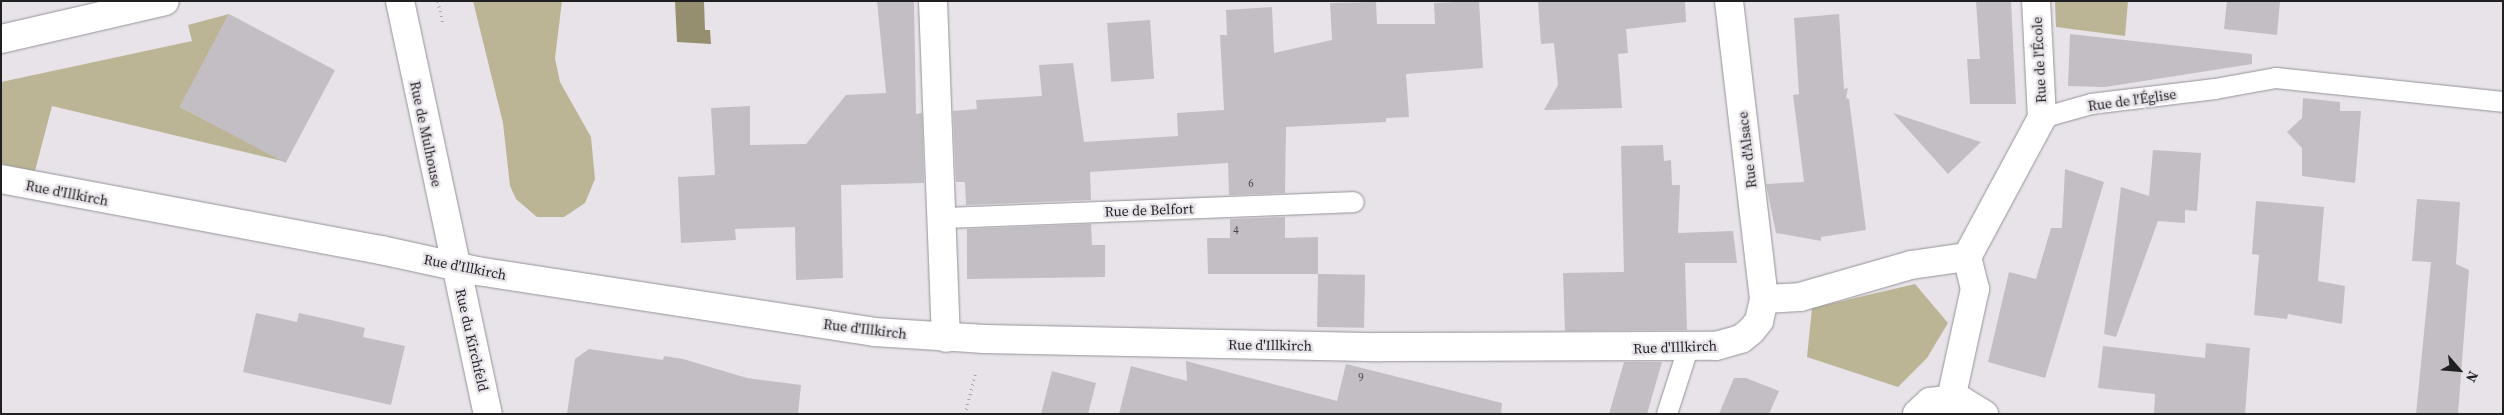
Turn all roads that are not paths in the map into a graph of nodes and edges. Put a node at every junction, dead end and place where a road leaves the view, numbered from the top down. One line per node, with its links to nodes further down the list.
1 (165, 1): 6 (street)
2 (400, 1): 13 (street, Rue de Mulhouse)
3 (933, 1): 11 (street)
4 (1729, 1): 14 (street, Rue d'Alsace)
5 (2036, 1): 8 (street, Rue de l'École)
6 (1, 39)
7 (2503, 102): 8 (lane, Rue de l'Église)
8 (2042, 118): 12 (street)
9 (4, 184): 13 (street, Rue d'Illkirch)
10 (1354, 202): 11 (lane, Rue de Belfort)
11 (943, 218): 15 (street)
12 (1967, 257): 14 (street); 18 (street)
13 (455, 266): 15 (street, Rue d'Illkirch); 19 (street, Rue du Kirchfeld)
14 (1764, 299): 16 (street, Rue d'Alsace)
15 (946, 338): 17 (street, Rue d'Illkirch)
16 (1741, 339): 17 (street, Rue d'Illkirch)
17 (1688, 349): 20 (lane)
18 (1951, 399): 21 (street); 22 (street)
19 (488, 414)
20 (1667, 414)
21 (1917, 414)
22 (1984, 414)

